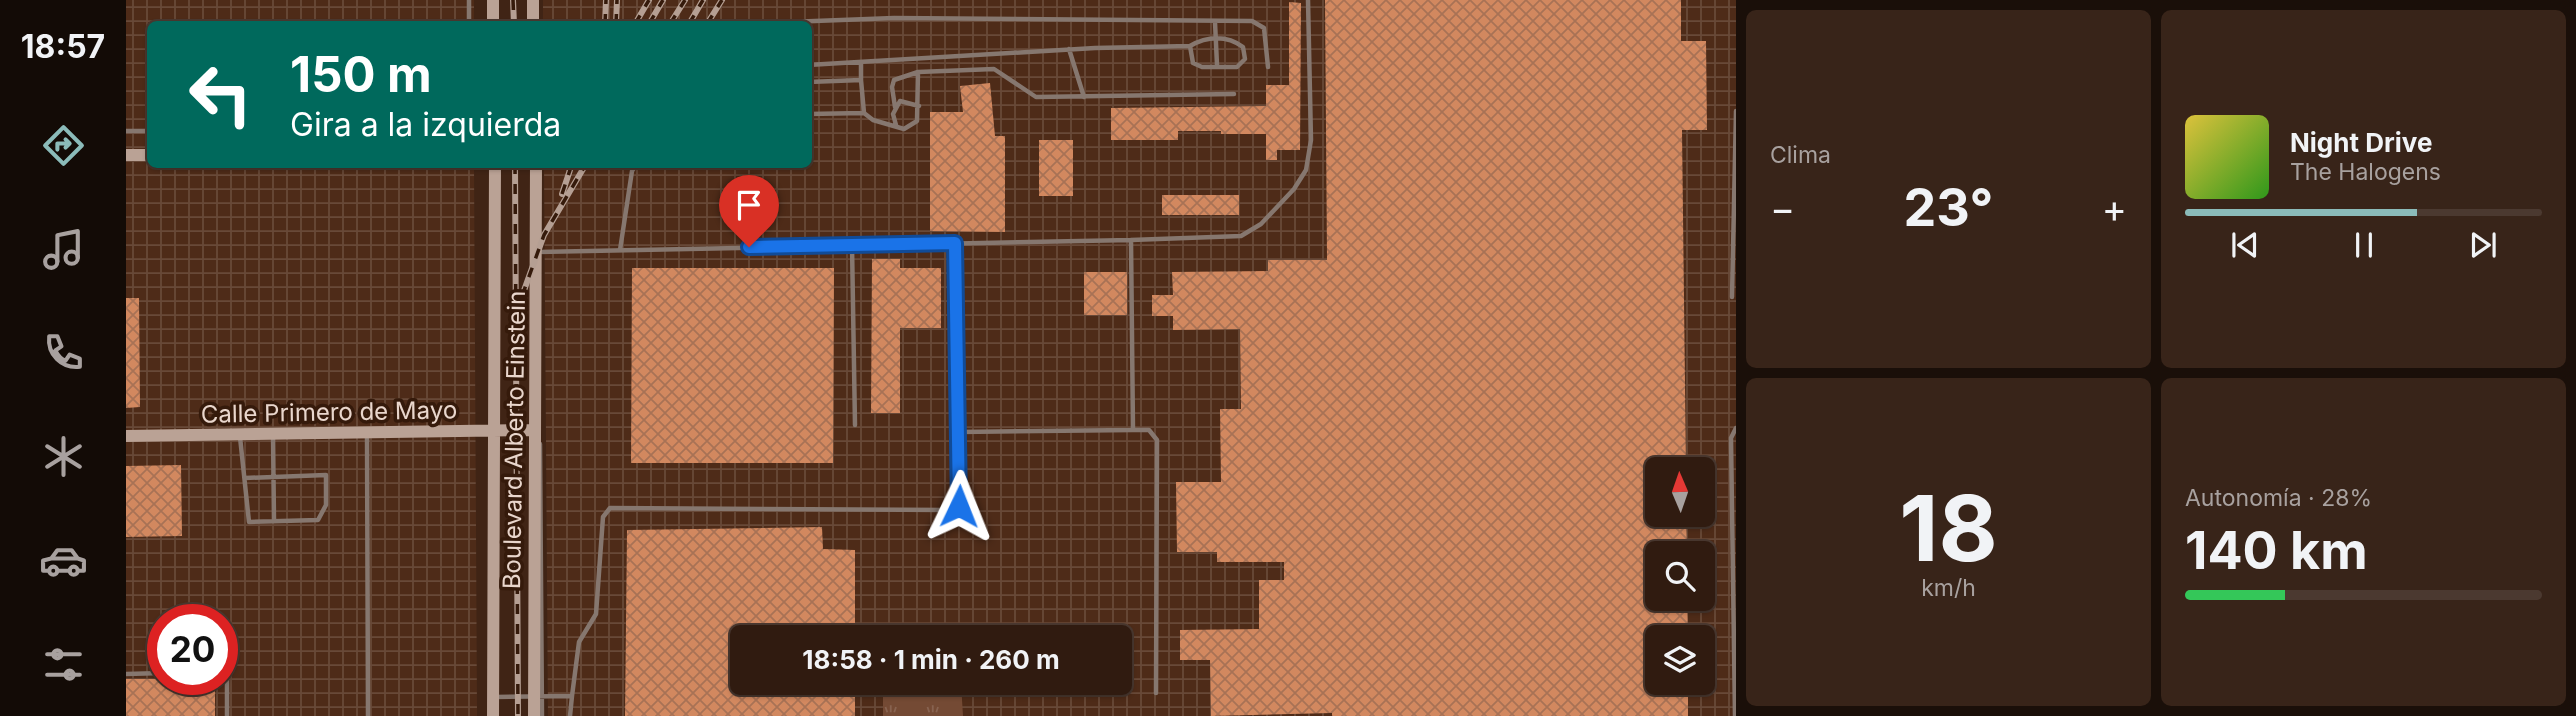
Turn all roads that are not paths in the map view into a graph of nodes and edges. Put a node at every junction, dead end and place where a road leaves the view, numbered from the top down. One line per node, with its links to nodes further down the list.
1 (469, 0): 5 (lane)
2 (493, 0): 6 (main road)
3 (533, 0): 7 (main road)
4 (1308, 0): 35 (lane)
5 (469, 21)
6 (493, 21)
7 (533, 21)
8 (812, 22): 9 (lane)
9 (1215, 22): 10 (lane); 16 (lane)
10 (1217, 38): 11 (lane); 15 (lane); 15 (lane)
11 (1190, 46): 12 (lane); 15 (lane)
12 (1069, 49): 13 (lane); 21 (lane)
13 (861, 62): 14 (lane); 18 (lane)
14 (812, 65)
15 (1217, 65)
16 (1268, 67)
17 (918, 72): 21 (lane); 22 (lane); 23 (lane)
18 (861, 80): 19 (lane); 25 (lane)
19 (812, 82)
20 (1234, 94): 21 (lane)
21 (1084, 97)
22 (919, 106): 23 (lane); 27 (lane)
23 (895, 107): 27 (lane)
24 (1736, 111): 40 (lane)
25 (864, 113): 26 (lane); 27 (lane)
26 (812, 114)
27 (896, 125)
28 (126, 131): 29 (lane)
29 (147, 131)
30 (126, 155): 31 (main road)
31 (147, 155)
32 (495, 168): 45 (main road, Boulevard Alberto Einstein)
33 (536, 168): 39 (main road, Boulevard Alberto Einstein)
34 (634, 168): 38 (lane)
35 (1131, 240): 36 (lane); 44 (lane)
36 (955, 243): 37 (lane); 46 (lane)
37 (852, 245): 38 (lane); 41 (lane)
38 (620, 250): 39 (lane)
39 (537, 252): 43 (main road, Boulevard Alberto Einstein)
40 (1732, 298)
41 (855, 425)
42 (1736, 428): 67 (lane)
43 (533, 430): 45 (main road, Calle Primero de Mayo); 58 (main road, Boulevard Alberto Einstein)
44 (1133, 430): 46 (lane); 56 (lane)
45 (494, 431): 47 (main road, Calle Primero de Mayo); 60 (main road, Boulevard Alberto Einstein)
46 (959, 432): 59 (lane)
47 (367, 433): 49 (main road, Calle Primero de Mayo); 62 (lane)
48 (239, 434): 49 (main road, Calle Primero de Mayo); 50 (main road, Calle Primero de Mayo); 52 (lane)
49 (273, 434): 51 (lane)
50 (126, 436)
51 (274, 477): 52 (lane); 53 (lane); 53 (lane)
52 (246, 478): 53 (lane)
53 (274, 521)
54 (147, 673): 55 (lane)
55 (126, 674)
56 (1156, 693)
57 (227, 695): 61 (lane)
58 (538, 696): 59 (lane); 60 (lane); 64 (main road, Boulevard Alberto Einstein); 65 (lane)
59 (572, 696): 66 (lane)
60 (493, 697): 63 (main road, Boulevard Alberto Einstein)
61 (228, 716)
62 (368, 716)
63 (493, 716)
64 (534, 716)
65 (542, 716)
66 (570, 716)
67 (1735, 716)

